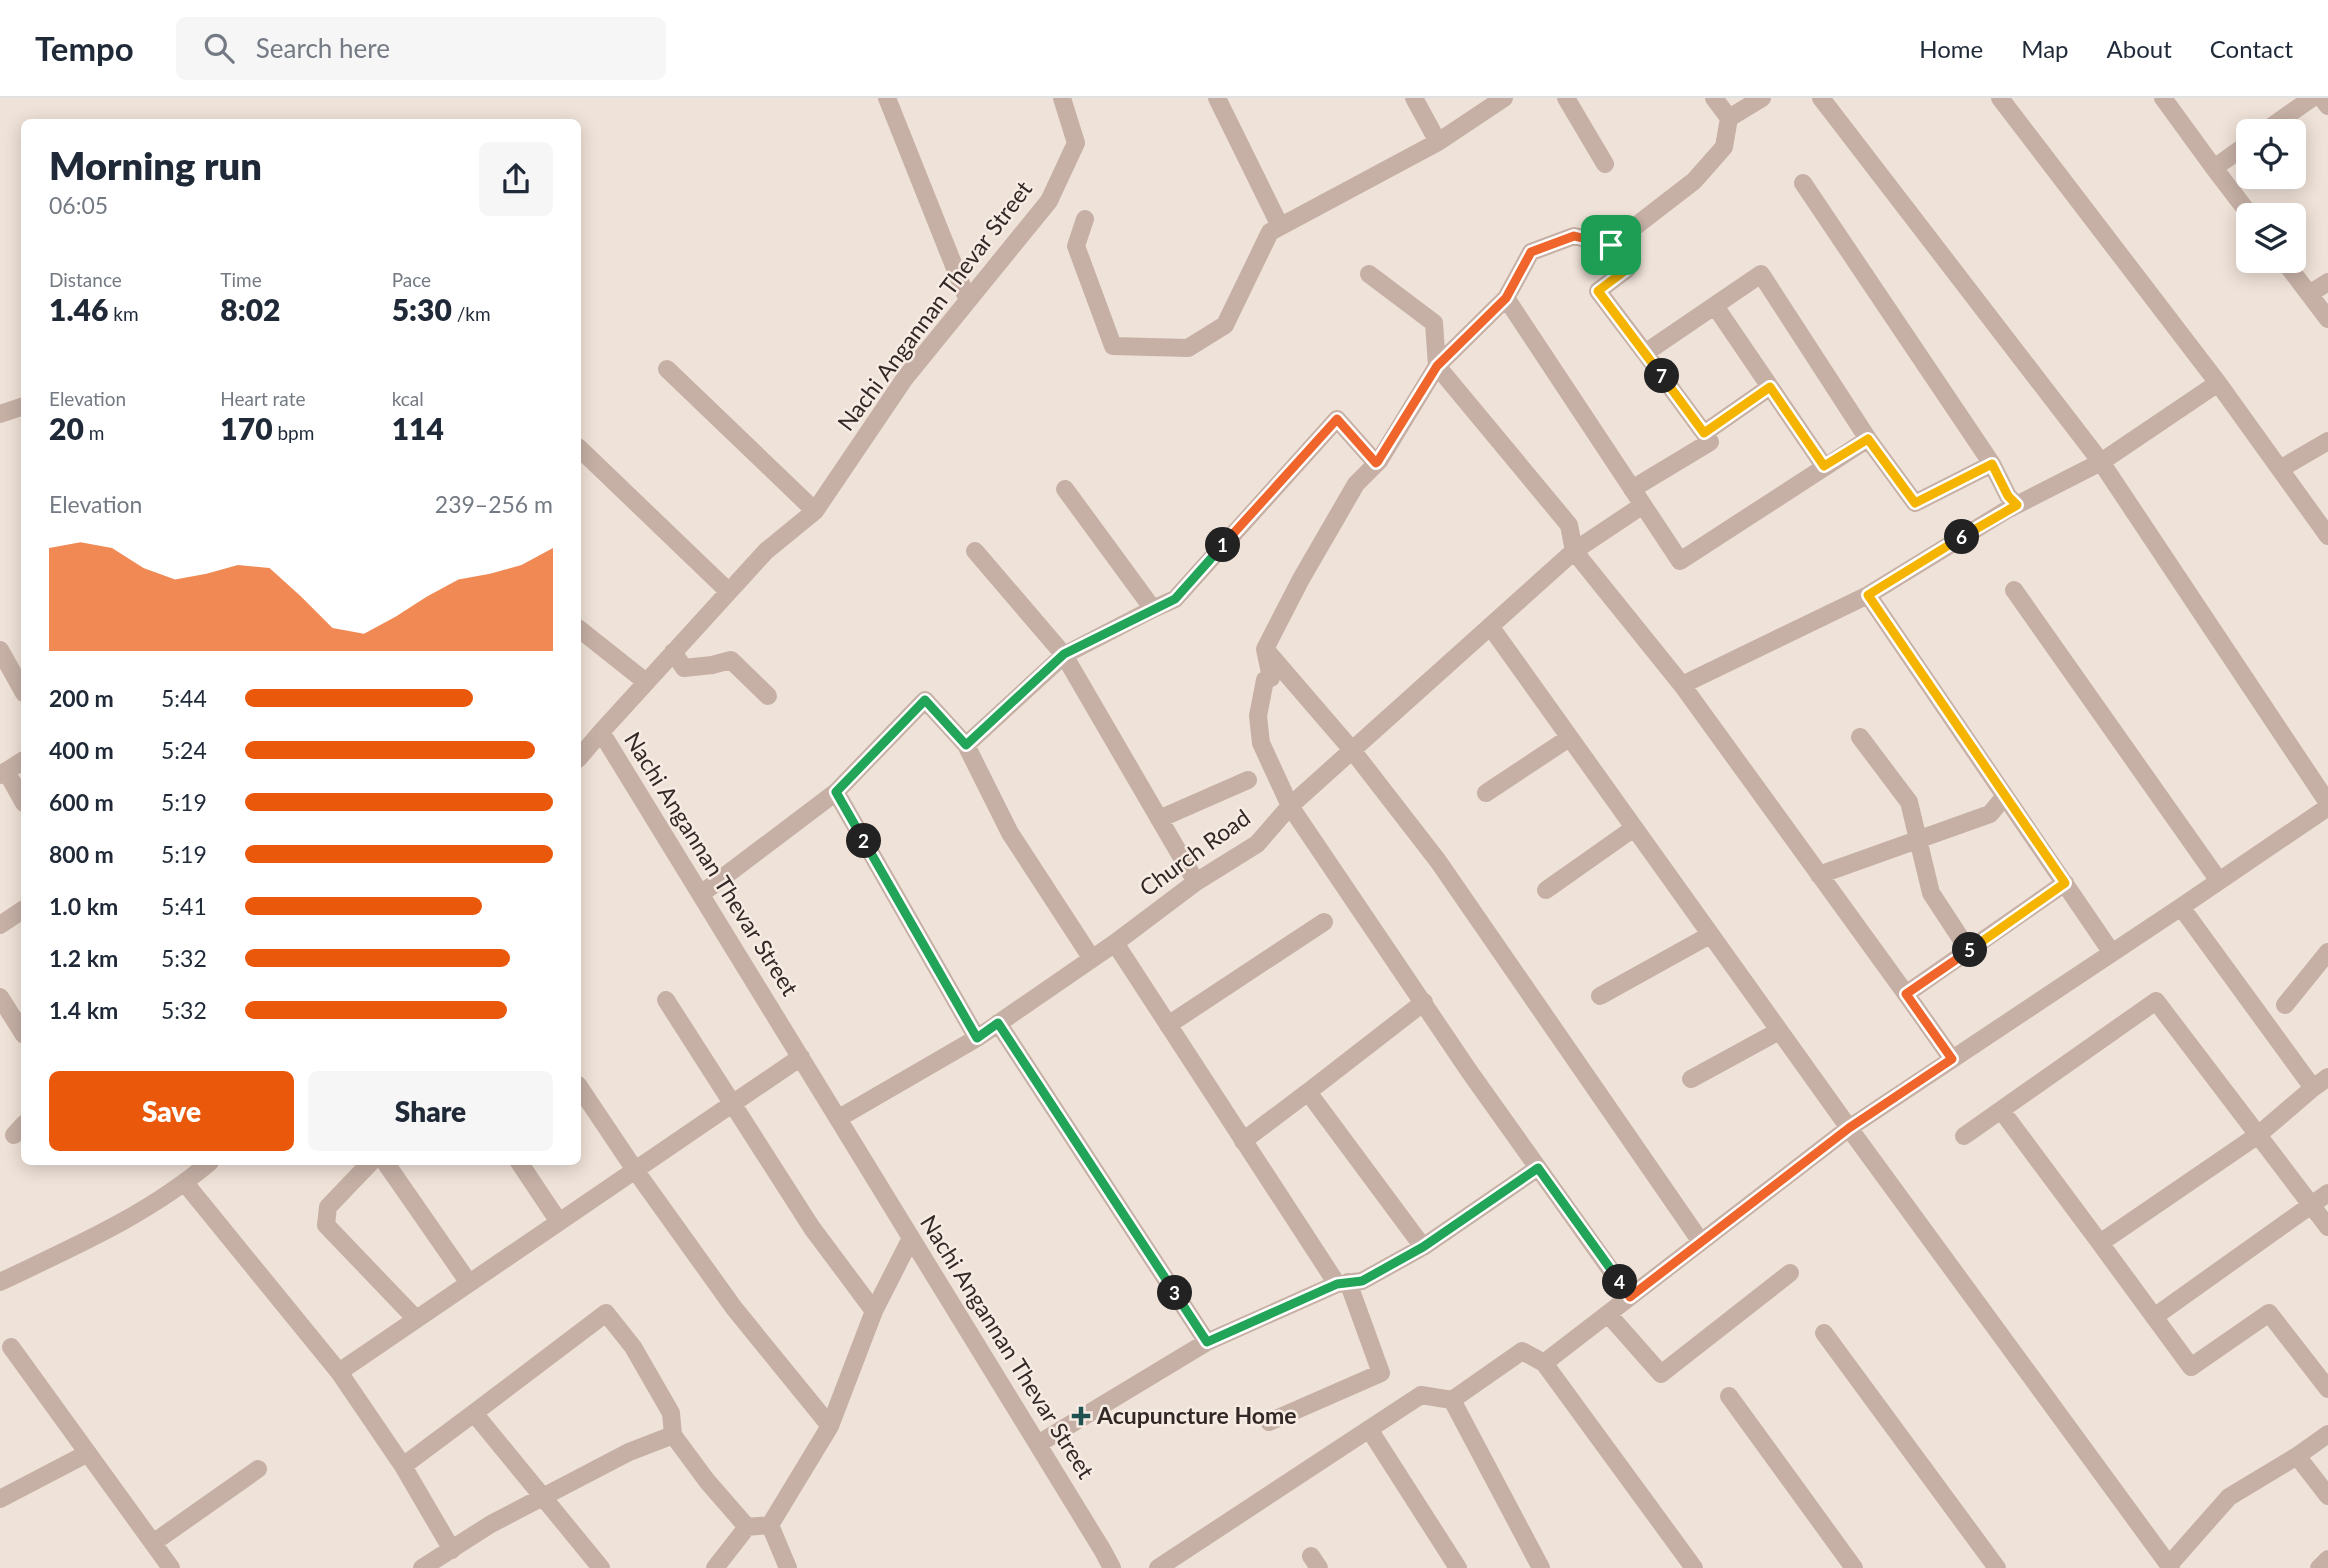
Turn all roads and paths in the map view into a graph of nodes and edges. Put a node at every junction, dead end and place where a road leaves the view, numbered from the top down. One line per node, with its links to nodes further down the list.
1 (887, 98): 31 (street)
2 (1062, 98): 31 (street, Nachi Angannan Thevar Street)
3 (1217, 98): 24 (street)
4 (1414, 98): 17 (street)
5 (1504, 98): 17 (street)
6 (1566, 98): 19 (street)
7 (1714, 98): 15 (street)
8 (1762, 98): 15 (street)
9 (1821, 98): 45 (street)
10 (2000, 98): 37 (street)
11 (2163, 98): 20 (street)
12 (2312, 98): 16 (street)
13 (2322, 98): 14 (street)
14 (2328, 106)
15 (1729, 118): 25 (street)
16 (2282, 119)
17 (1438, 142): 24 (street)
18 (2236, 152): 20 (street)
19 (1605, 164)
20 (2214, 168): 22 (street)
21 (1803, 184): 47 (street)
22 (2241, 203)
23 (1085, 219): 24 (street)
24 (1280, 226)
25 (1611, 245): 30 (street); 34 (street)
26 (2293, 273): 29 (street)
27 (1369, 274): 35 (street)
28 (2328, 282): 29 (street)
29 (2309, 294): 33 (street)
30 (1506, 298): 35 (street); 51 (street)
31 (968, 301): 54 (street, Nachi Angannan Thevar Street)
32 (1715, 306): 34 (street); 38 (street); 42 (street)
33 (2328, 319)
34 (1645, 353): 41 (street)
35 (1437, 366): 46 (street); 57 (street)
36 (667, 369): 54 (street)
37 (2218, 383): 45 (street); 49 (street)
38 (1770, 387): 41 (street); 48 (street)
39 (21, 407): 40 (street)
40 (0, 414)
41 (1704, 433): 51 (street)
42 (1868, 439): 47 (street); 48 (street)
43 (2328, 441): 49 (street)
44 (581, 450): 59 (street)
45 (2101, 462): 52 (street); 85 (street)
46 (1376, 463): 61 (street); 64 (street)
47 (1992, 464): 52 (street)
48 (1824, 466): 53 (street)
49 (2280, 469): 55 (street)
50 (1065, 489): 61 (street)
51 (1632, 489): 53 (street)
52 (2017, 505): 60 (street)
53 (1638, 509): 57 (street, Church Road)
54 (815, 511): 59 (street, Nachi Angannan Thevar Street)
55 (2328, 536)
56 (975, 551): 67 (street)
57 (1574, 551): 62 (street, Church Road); 69 (street)
58 (2014, 590): 92 (street)
59 (728, 592): 66 (street, Nachi Angannan Thevar Street)
60 (1868, 595): 69 (street); 83 (street)
61 (1153, 609): 67 (street)
62 (1490, 626): 74 (street); 76 (street, Church Road)
63 (581, 630): 68 (street)
64 (1265, 649): 76 (street); 86 (street)
65 (0, 650): 70 (street)
66 (674, 652): 68 (street, Nachi Angannan Thevar Street); 71 (street)
67 (1064, 654): 75 (street); 87 (street)
68 (646, 682): 72 (street, Nachi Angannan Thevar Street)
69 (1682, 685): 90 (street)
70 (21, 688)
71 (768, 696)
72 (601, 732): 77 (street); 95 (street, Nachi Angannan Thevar Street)
73 (1860, 737): 89 (street)
74 (1569, 738): 82 (street); 88 (street)
75 (966, 745): 81 (street); 105 (street)
76 (1352, 750): 86 (street, Church Road); 143 (street)
77 (581, 755)
78 (21, 762): 79 (street)
79 (3, 773): 84 (street)
80 (1248, 780): 87 (street)
81 (836, 792): 95 (street); 116 (street)
82 (1486, 793)
83 (2005, 796): 89 (street); 93 (street)
84 (21, 799)
85 (2328, 805): 92 (street)
86 (1290, 806): 91 (street, Church Road); 110 (street)
87 (1159, 819): 91 (street)
88 (1634, 828): 94 (street); 100 (street)
89 (1916, 840): 90 (street); 102 (street)
90 (1819, 875): 106 (street)
91 (1196, 881): 101 (street, Church Road)
92 (2218, 881): 96 (street)
93 (2065, 883): 102 (street); 104 (street)
94 (1546, 890)
95 (701, 894): 117 (street, Nachi Angannan Thevar Street)
96 (2181, 907): 104 (street); 121 (street)
97 (21, 911): 99 (street)
98 (1324, 922): 113 (street)
99 (0, 925)
100 (1710, 934): 107 (street); 115 (street)
101 (1115, 943): 105 (street, Church Road); 113 (street)
102 (1969, 951): 106 (street)
103 (2328, 952): 111 (street)
104 (2112, 953): 118 (street)
105 (1092, 959): 112 (street, Church Road)
106 (1906, 994): 118 (street)
107 (1600, 996)
108 (0, 997): 114 (street)
109 (666, 1000): 124 (street)
110 (1424, 1002): 123 (street); 135 (street)
111 (2285, 1005)
112 (998, 1023): 116 (street, Church Road); 156 (street)
113 (1168, 1025): 130 (street)
114 (21, 1030)
115 (1779, 1031): 120 (street); 127 (street)
116 (977, 1038): 126 (street, Church Road)
117 (801, 1057): 124 (street); 126 (street, Nachi Angannan Thevar Street)
118 (1952, 1059): 127 (street)
119 (2328, 1077): 121 (street)
120 (1691, 1079)
121 (2313, 1088): 128 (street)
122 (581, 1089): 136 (street)
123 (1308, 1092): 130 (street); 145 (street)
124 (733, 1103): 136 (street); 151 (street)
125 (2001, 1110): 128 (street); 129 (street); 144 (street)
126 (839, 1118): 142 (street, Nachi Angannan Thevar Street)
127 (1849, 1128): 143 (street); 182 (street)
128 (2258, 1135): 139 (street); 144 (street)
129 (1964, 1136)
130 (1242, 1141): 149 (street)
131 (206, 1165): 137 (street)
132 (368, 1165): 154 (street)
133 (387, 1165): 148 (street)
134 (521, 1165): 140 (street)
135 (1538, 1168): 145 (street); 150 (street)
136 (635, 1170): 140 (street); 165 (street)
137 (185, 1183): 147 (street); 159 (street)
138 (2328, 1193): 139 (street)
139 (2311, 1205): 141 (street); 153 (street)
140 (559, 1222): 148 (street)
141 (2328, 1227)
142 (911, 1238): 151 (street); 169 (street, Nachi Angannan Thevar Street)
143 (1701, 1242): 150 (street)
144 (2100, 1243): 153 (street)
145 (1423, 1247): 149 (street)
146 (1790, 1273): 152 (street)
147 (0, 1282)
148 (469, 1283): 154 (street)
149 (1342, 1283): 156 (street); 164 (street)
150 (1630, 1297): 152 (street)
151 (874, 1311): 165 (street)
152 (1608, 1314): 158 (street)
153 (2154, 1317): 160 (street)
154 (416, 1319): 159 (street)
155 (1824, 1333): 194 (street)
156 (1207, 1342): 169 (street)
157 (11, 1347): 170 (street)
158 (1544, 1363): 162 (street); 192 (street)
159 (339, 1371): 172 (street)
160 (2328, 1389)
161 (1729, 1396): 193 (street)
162 (1452, 1400): 166 (street); 191 (street)
163 (474, 1413): 168 (street); 172 (street); 175 (street)
164 (1269, 1422)
165 (830, 1426): 177 (street)
166 (1369, 1429): 189 (street); 190 (street)
167 (2328, 1434): 171 (street)
168 (673, 1436): 175 (street); 178 (street)
169 (1038, 1444): 188 (street, Nachi Angannan Thevar Street)
170 (88, 1453): 176 (street); 179 (street)
171 (2297, 1456): 174 (street); 182 (street)
172 (404, 1466): 180 (street)
173 (258, 1469): 179 (street)
174 (2328, 1496)
175 (541, 1497): 180 (street); 185 (street)
176 (0, 1499)
177 (770, 1525): 178 (street); 187 (street)
178 (747, 1527): 186 (street)
179 (153, 1543): 183 (street)
180 (452, 1549): 184 (street)
181 (2328, 1559): 195 (street)
182 (2170, 1567)
183 (171, 1568)
184 (422, 1568)
185 (601, 1568)
186 (715, 1568)
187 (788, 1568)
188 (1112, 1568)
189 (1158, 1568)
190 (1458, 1568)
191 (1541, 1568)
192 (1694, 1568)
193 (1854, 1568)
194 (1997, 1568)
195 (2319, 1568)

